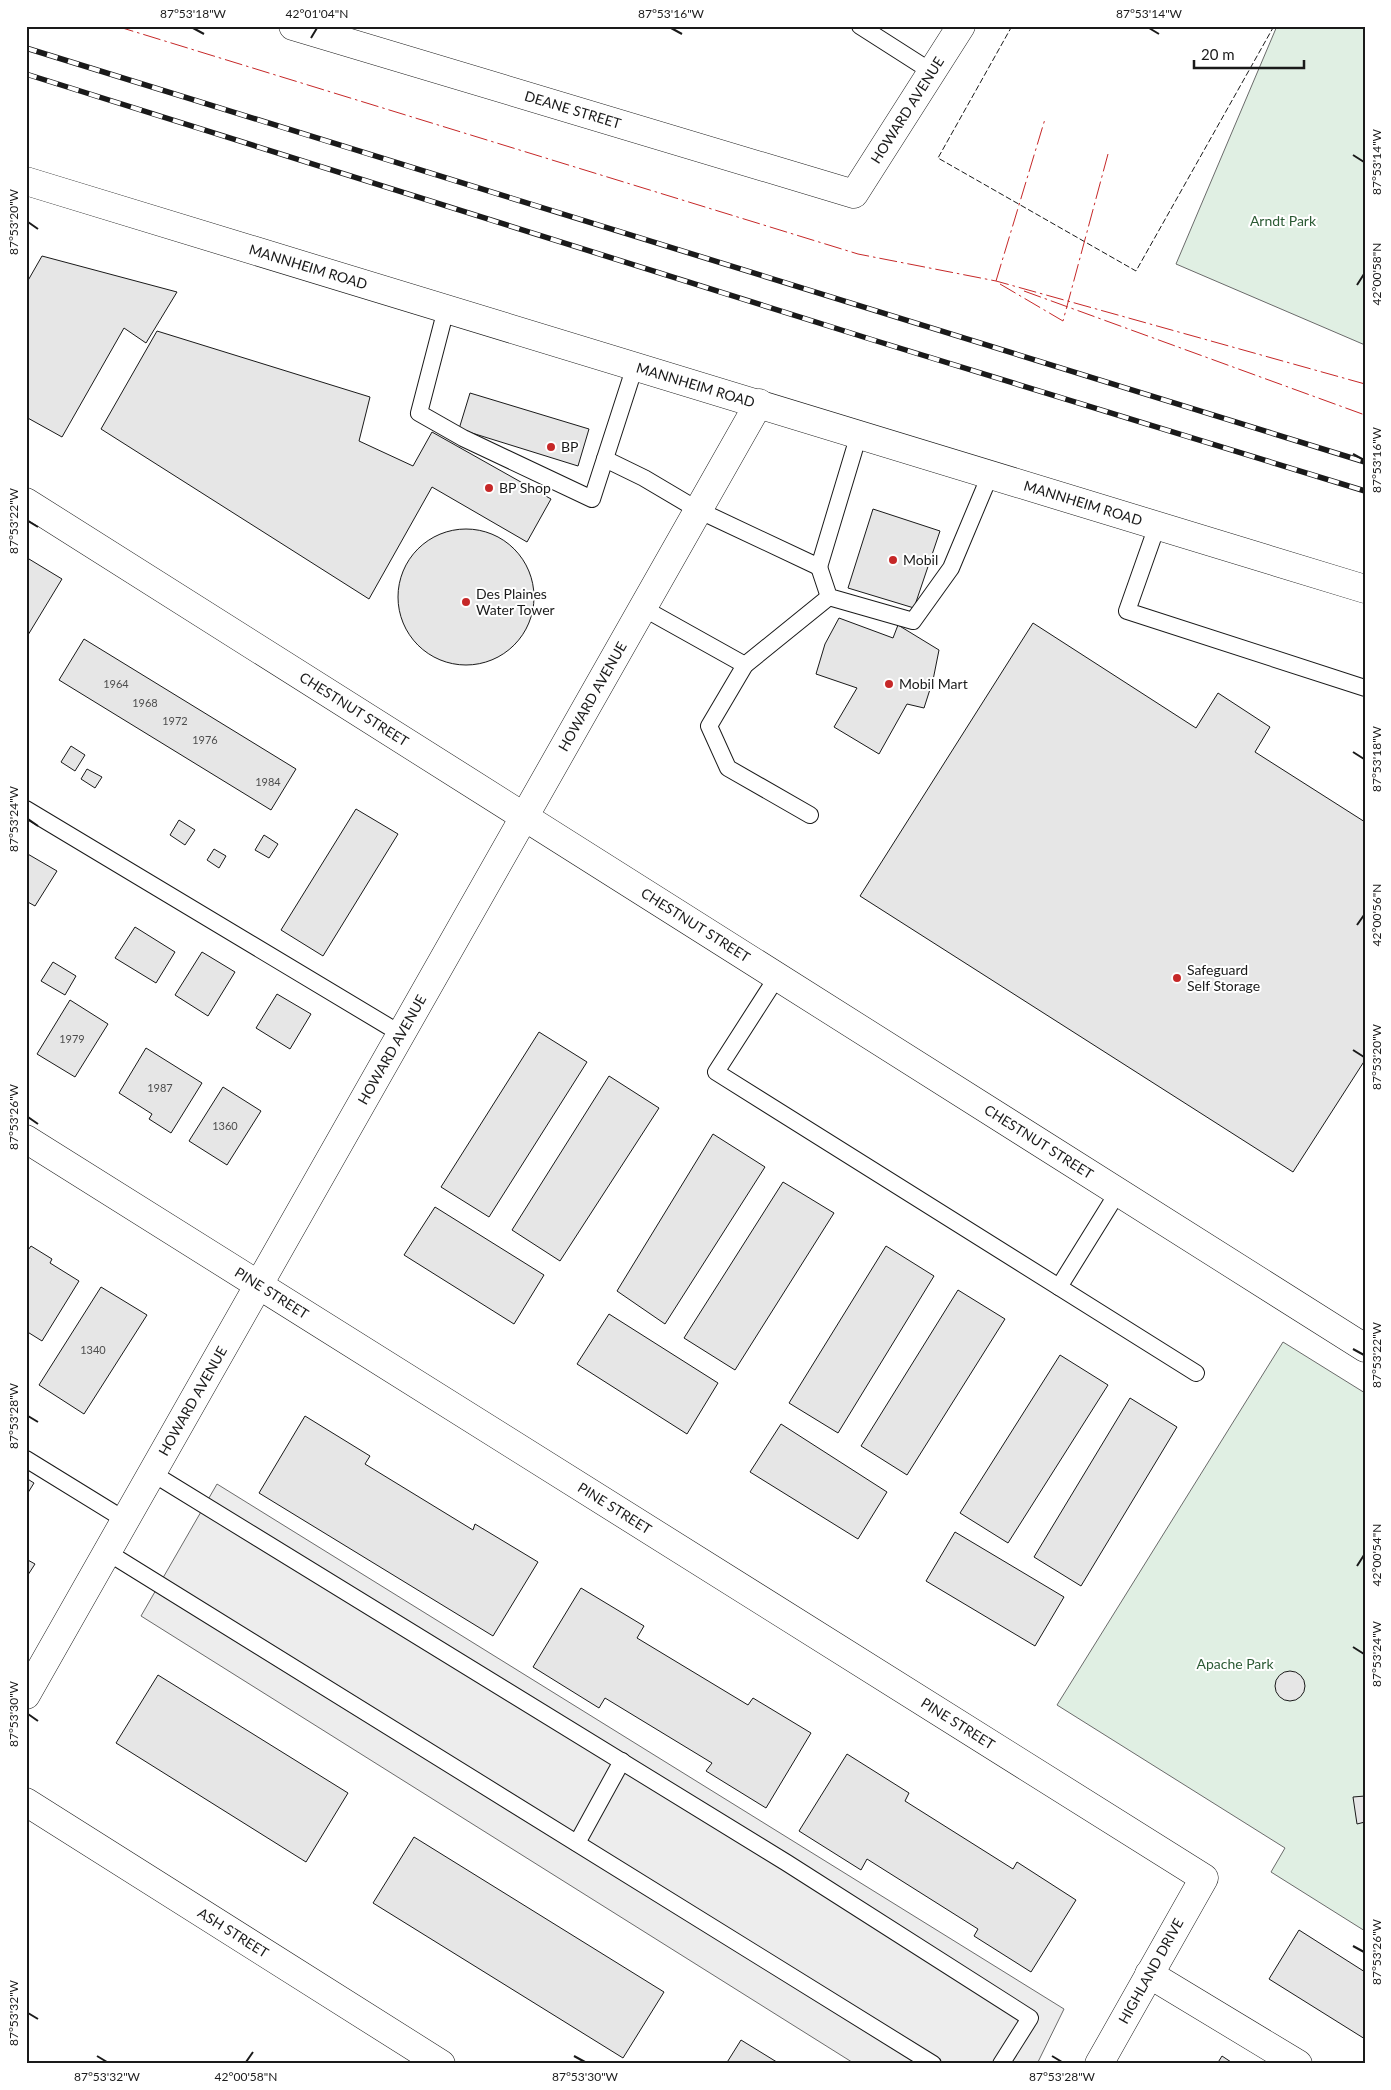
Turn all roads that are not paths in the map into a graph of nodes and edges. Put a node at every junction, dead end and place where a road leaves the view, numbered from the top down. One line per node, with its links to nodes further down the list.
1 (293, 26): 6 (street, DEANE STREET)
2 (860, 26): 4 (lane)
3 (961, 26): 4 (street, HOWARD AVENUE)
4 (932, 72): 6 (street, HOWARD AVENUE)
5 (26, 181): 7 (street, MANNHEIM ROAD)
6 (854, 194)
7 (446, 309): 8 (street, MANNHEIM ROAD); 11 (lane)
8 (635, 366): 9 (street, MANNHEIM ROAD); 11 (lane)
9 (759, 404): 10 (street, MANNHEIM ROAD); 14 (street, HOWARD AVENUE)
10 (859, 434): 12 (street, MANNHEIM ROAD); 16 (lane)
11 (605, 460): 14 (lane)
12 (990, 475): 15 (street, MANNHEIM ROAD); 18 (lane)
13 (26, 502): 24 (street, CHESTNUT STREET)
14 (698, 510): 16 (lane); 19 (street, HOWARD AVENUE)
15 (1157, 526): 17 (street, MANNHEIM ROAD); 21 (lane)
16 (819, 568): 18 (lane)
17 (1365, 589)
18 (829, 597): 20 (lane)
19 (643, 608): 20 (lane); 24 (street, HOWARD AVENUE)
20 (745, 665): 23 (lane)
21 (1365, 688)
22 (26, 809): 26 (lane)
23 (810, 815)
24 (524, 817): 25 (street, CHESTNUT STREET); 26 (street, HOWARD AVENUE)
25 (777, 976): 28 (street, CHESTNUT STREET); 30 (lane)
26 (401, 1034): 29 (street, HOWARD AVENUE)
27 (26, 1139): 29 (street, PINE STREET)
28 (1118, 1192): 30 (lane); 31 (street, CHESTNUT STREET)
29 (258, 1284): 34 (street, HOWARD AVENUE); 41 (street, PINE STREET)
30 (1059, 1287): 32 (lane)
31 (1365, 1348)
32 (1196, 1373)
33 (26, 1460): 35 (lane)
34 (152, 1473): 35 (street, HOWARD AVENUE); 38 (lane)
35 (125, 1520): 36 (street, HOWARD AVENUE)
36 (107, 1552): 37 (street, HOWARD AVENUE); 40 (lane)
37 (26, 1695)
38 (622, 1761): 40 (lane); 45 (lane)
39 (26, 1802): 43 (street, ASH STREET)
40 (577, 1843): 44 (lane)
41 (1204, 1878): 42 (street, HIGHLAND DRIVE)
42 (1149, 1974): 46 (street, HIGHLAND DRIVE); 47 (street)
43 (441, 2064)
44 (933, 2064)
45 (1001, 2064)
46 (1099, 2064)
47 (1298, 2064)

